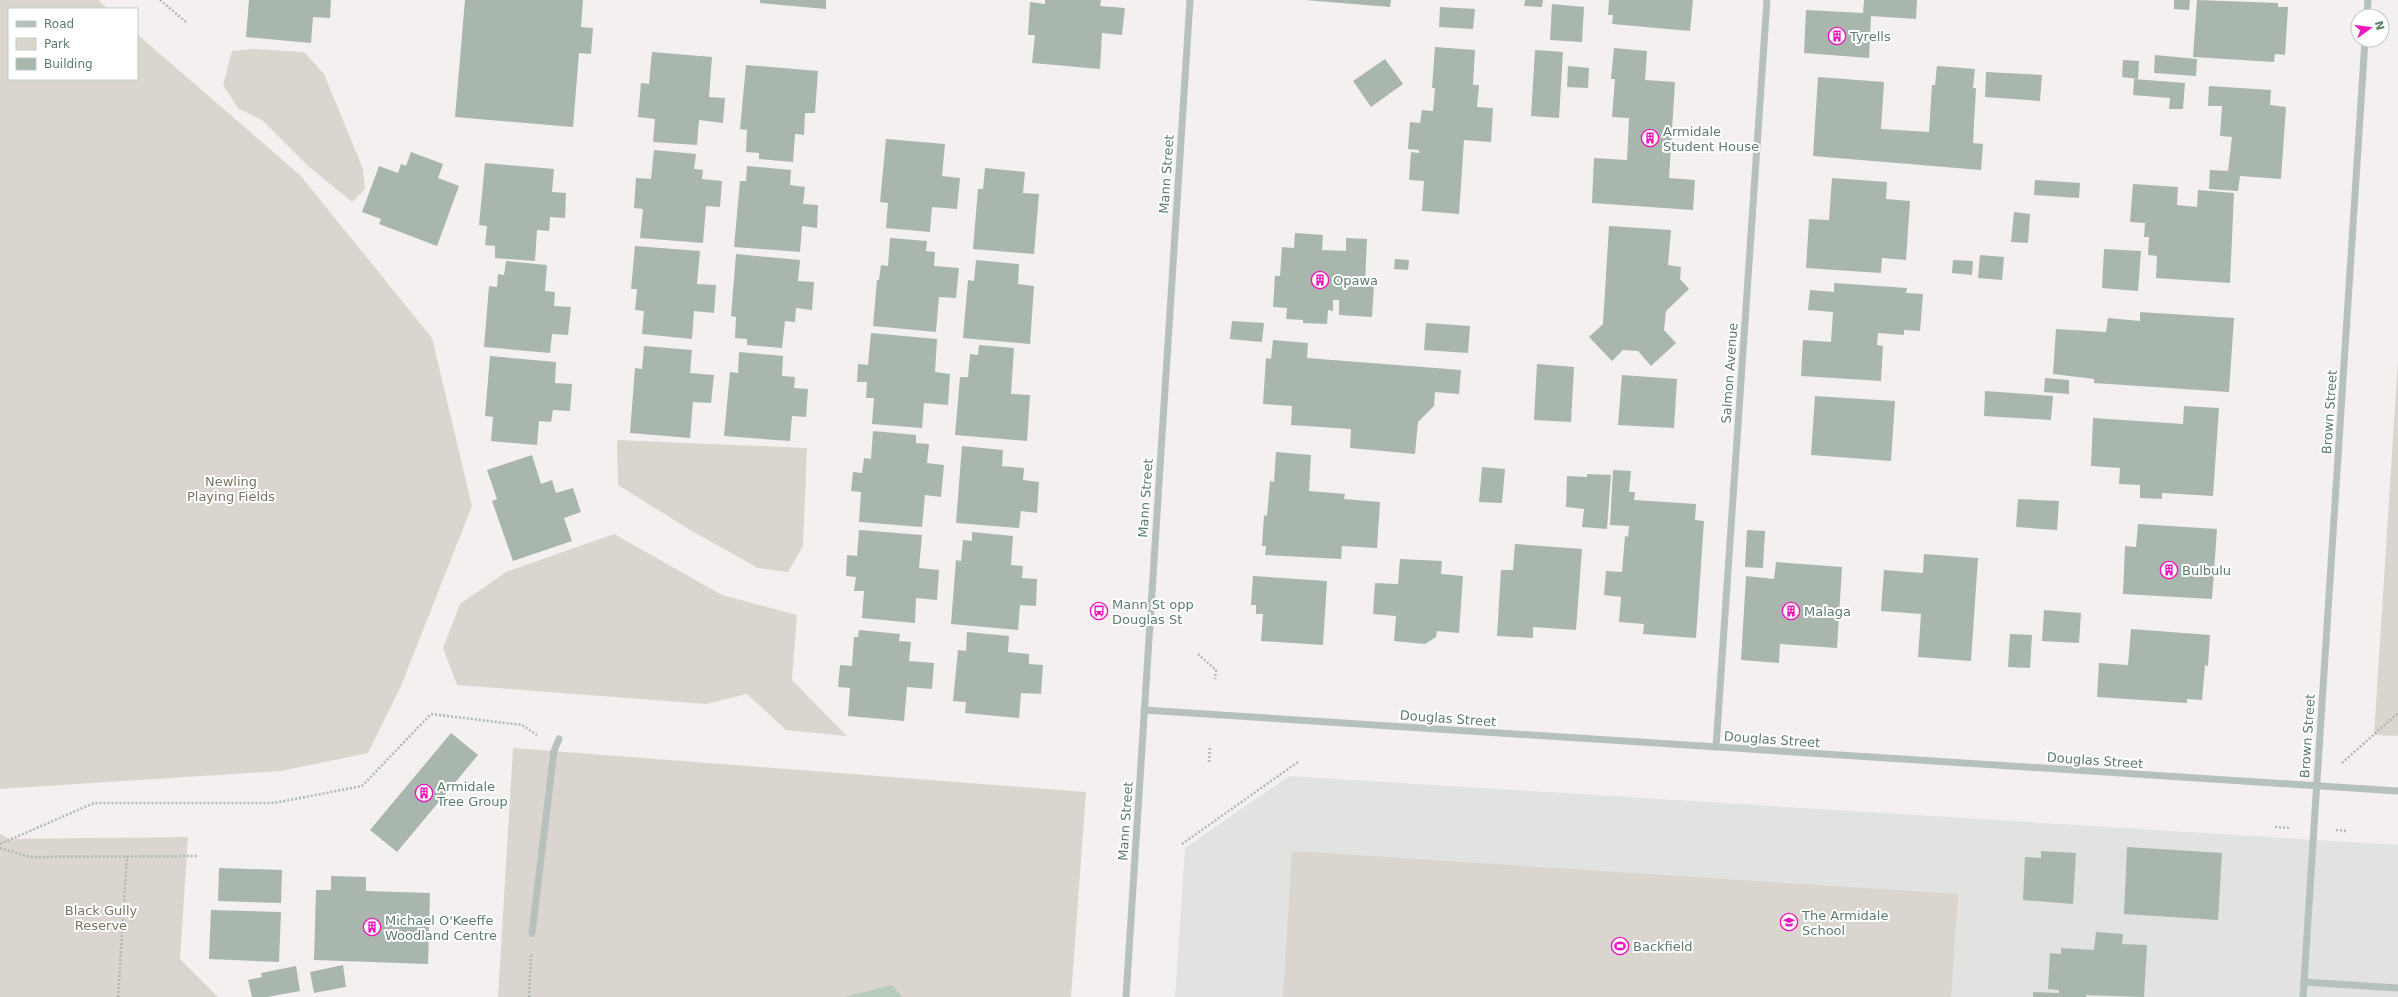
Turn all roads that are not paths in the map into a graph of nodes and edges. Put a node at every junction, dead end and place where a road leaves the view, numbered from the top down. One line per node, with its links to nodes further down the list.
1 (1190, 0): 4 (street, Mann Street)
2 (1767, 0): 6 (street, Salmon Avenue)
3 (2364, 48): 7 (street, Brown Street)
4 (1144, 710): 6 (street, Douglas Street); 12 (street, Mann Street)
5 (559, 739): 9 (street)
6 (1716, 747): 7 (street, Douglas Street)
7 (2316, 786): 8 (street, Douglas Street); 10 (street, Brown Street)
8 (2398, 791)
9 (532, 933)
10 (2304, 982): 11 (street); 13 (street, Brown Street)
11 (2398, 988)
12 (1126, 997)
13 (2303, 997)

